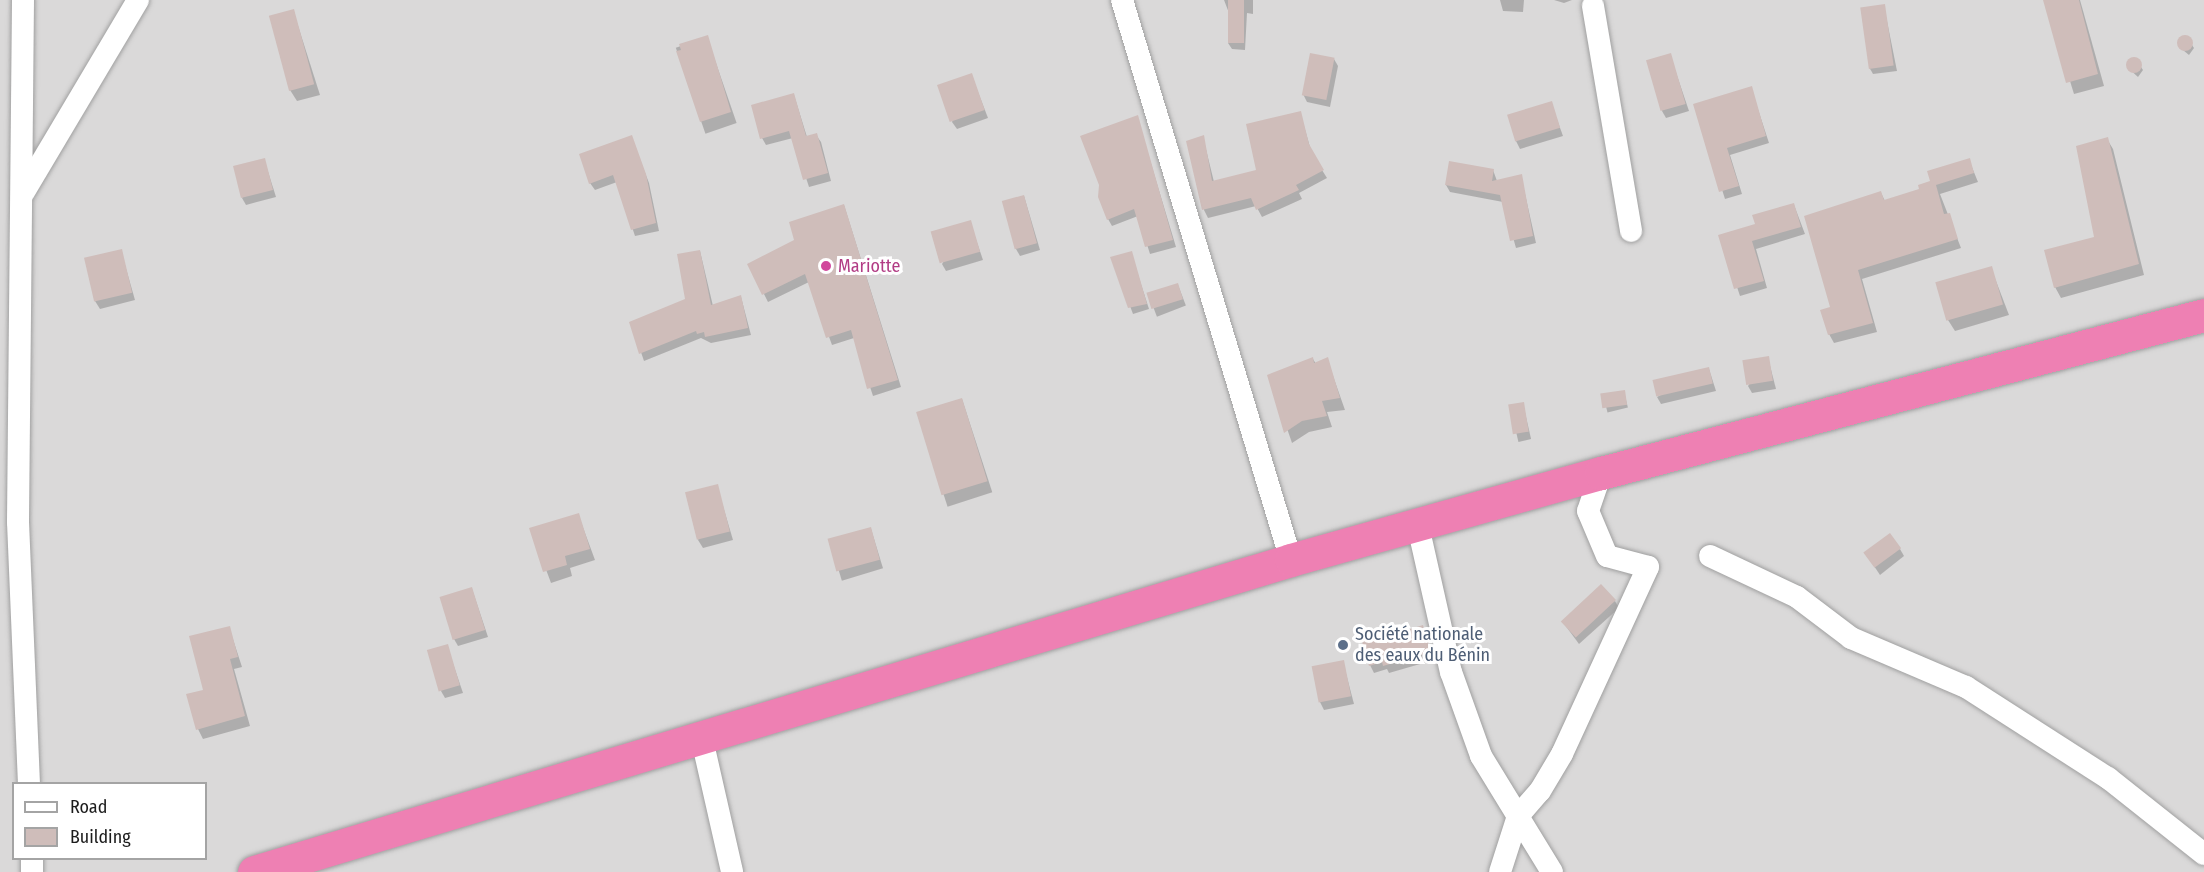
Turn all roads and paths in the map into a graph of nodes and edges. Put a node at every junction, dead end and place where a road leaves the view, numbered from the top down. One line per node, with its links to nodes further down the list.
1 (23, 0): 5 (street)
2 (138, 0): 5 (street)
3 (1122, 0): 12 (street)
4 (1593, 6): 6 (street)
5 (23, 194): 8 (street)
6 (1631, 231)
7 (2204, 315): 9 (highway)
8 (10, 432): 14 (street)
9 (1601, 473): 10 (highway); 15 (street)
10 (1418, 526): 12 (highway); 15 (street)
11 (1710, 556): 16 (street)
12 (1291, 560): 13 (highway)
13 (702, 735): 17 (highway); 18 (street)
14 (29, 782)
15 (1518, 816): 19 (street); 20 (street)
16 (2204, 854)
17 (254, 872)
18 (732, 872)
19 (1500, 872)
20 (1552, 872)

